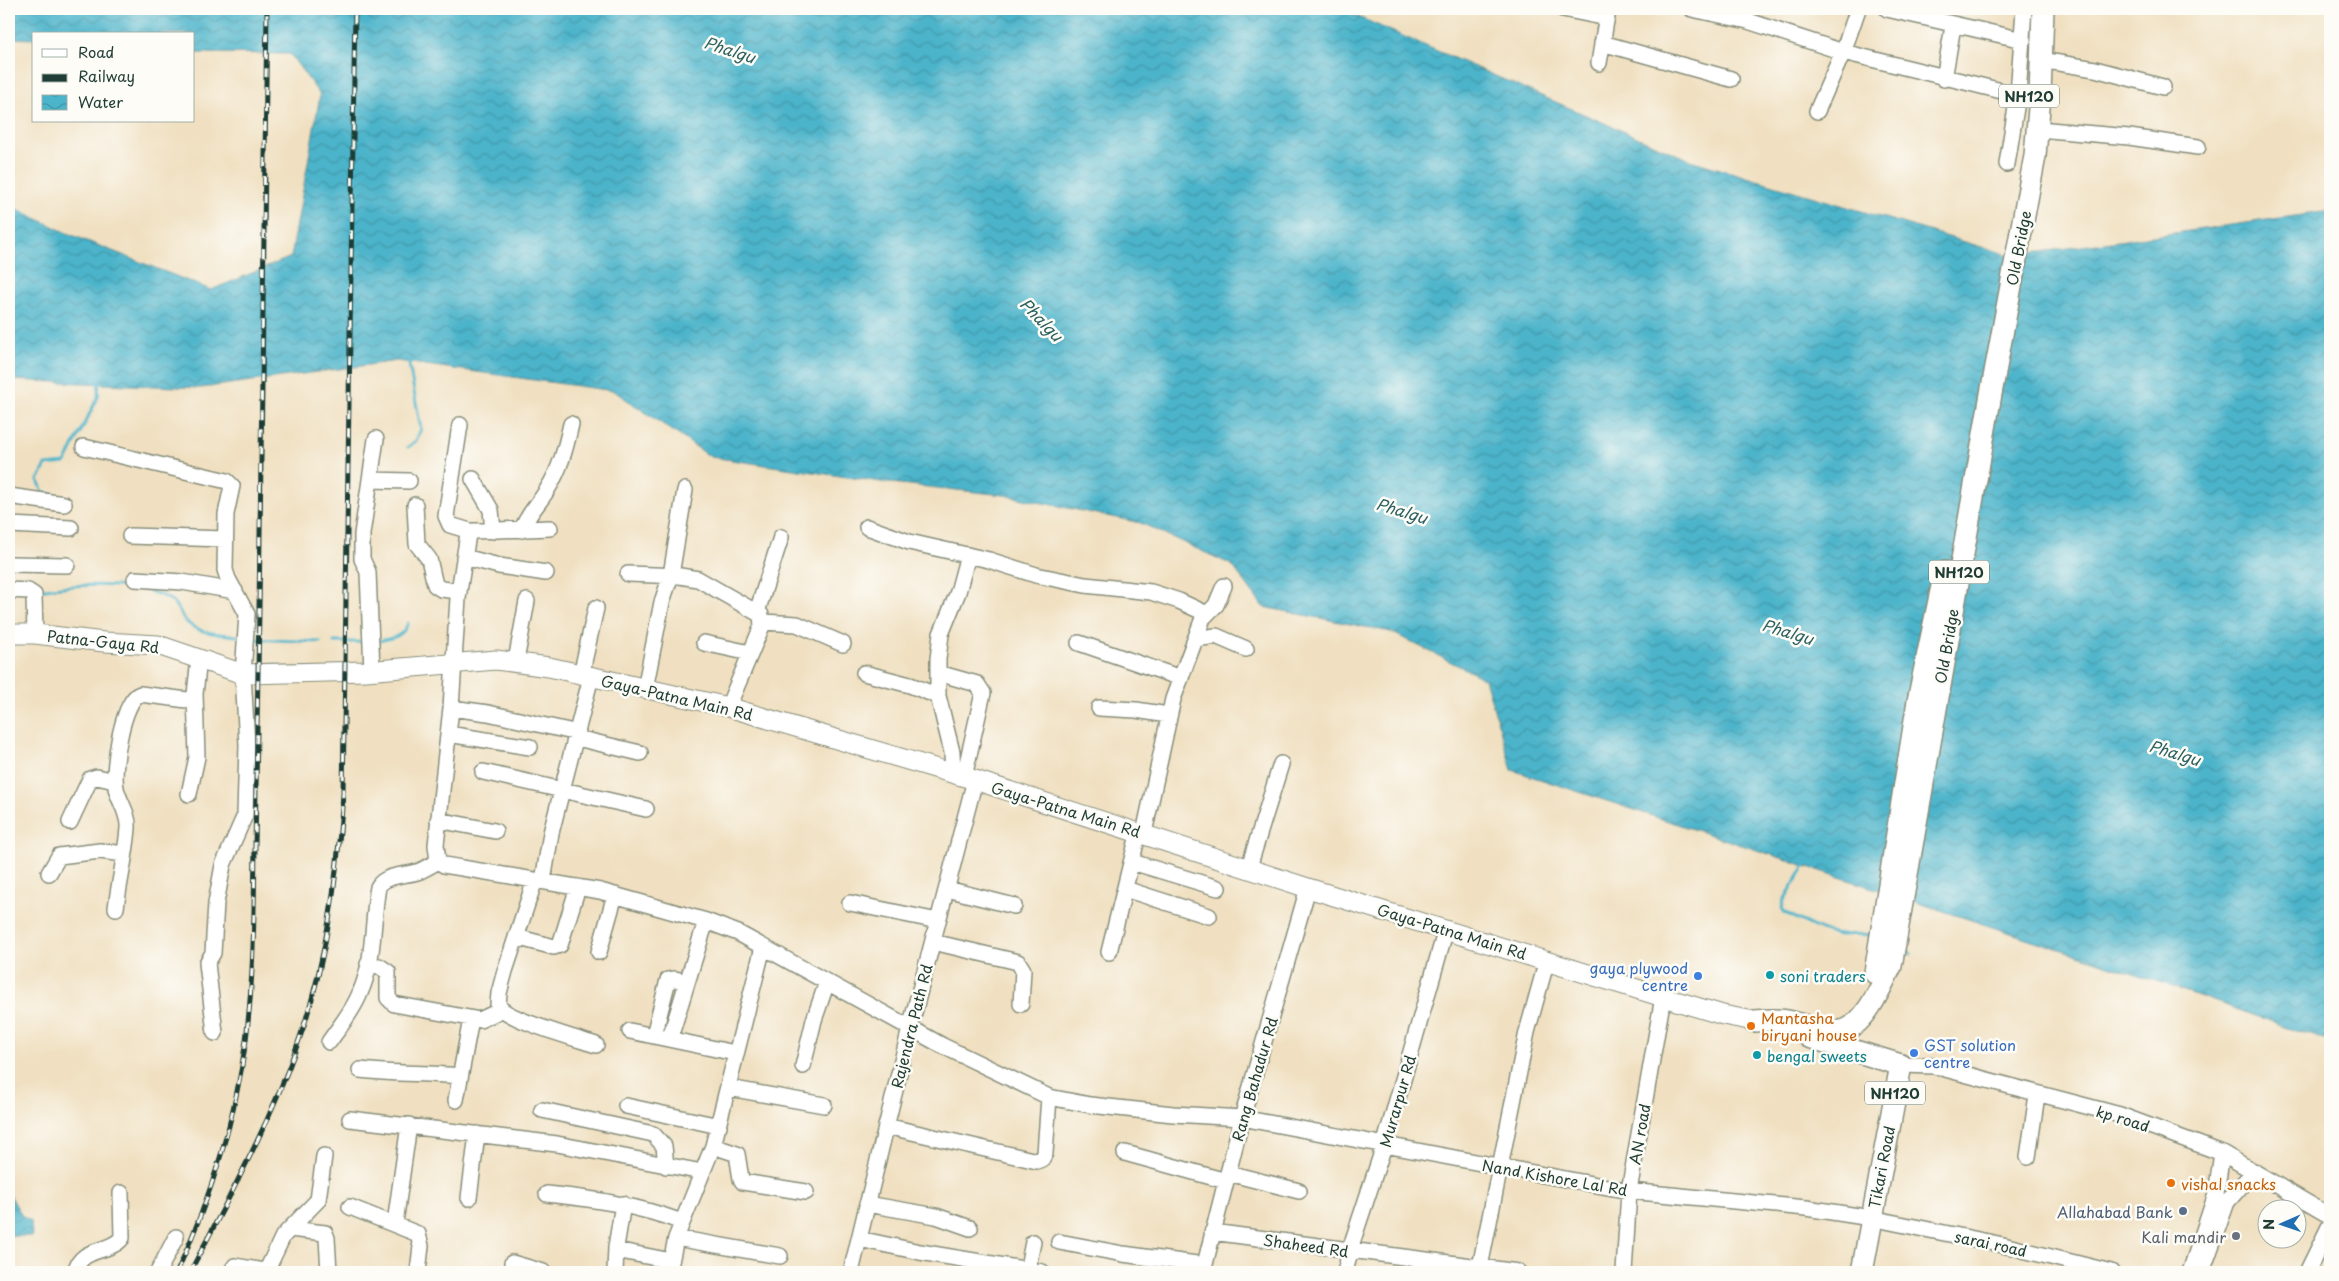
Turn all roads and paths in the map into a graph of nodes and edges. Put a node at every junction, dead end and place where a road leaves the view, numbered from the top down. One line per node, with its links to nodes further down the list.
1 (1563, 9): 8 (street)
2 (1692, 9): 12 (street)
3 (1858, 9): 12 (street)
4 (1887, 9): 9 (street)
5 (2024, 9): 10 (street)
6 (2034, 9): 22 (highway, NH120)
7 (2043, 9): 13 (highway, NH120)
8 (1608, 13): 11 (street)
9 (1953, 26): 10 (street); 16 (street)
10 (2023, 40): 18 (street)
11 (1602, 43): 14 (street); 15 (street)
12 (1843, 52): 16 (street); 19 (street)
13 (2041, 60): 17 (street); 20 (highway, NH120)
14 (1599, 63)
15 (1731, 79)
16 (1944, 79): 18 (street)
17 (2164, 87)
18 (2018, 96): 22 (street)
19 (1817, 111)
20 (2038, 129): 21 (street); 22 (highway, NH120)
21 (2198, 147)
22 (2018, 175): 131 (highway, Old Bridge / NH120)
23 (571, 424): 39 (street)
24 (460, 425): 40 (street)
25 (376, 439): 28 (street)
26 (84, 448): 43 (street)
27 (473, 479): 38 (street)
28 (370, 480): 29 (street); 71 (street)
29 (409, 481)
30 (685, 490): 50 (street)
31 (9, 496): 32 (street)
32 (64, 504)
33 (415, 505): 55 (street)
34 (9, 525): 36 (street)
35 (868, 527): 44 (street)
36 (71, 528)
37 (550, 528): 39 (street)
38 (493, 530): 39 (street); 40 (street)
39 (522, 530)
40 (470, 532): 45 (street)
41 (130, 536): 43 (street)
42 (781, 537): 59 (street)
43 (226, 539): 54 (street)
44 (968, 555): 58 (street); 73 (street)
45 (464, 557): 48 (street); 55 (street)
46 (9, 564): 47 (street)
47 (67, 565)
48 (546, 573)
49 (628, 574): 50 (street)
50 (672, 575): 59 (street); 77 (street)
51 (135, 579): 54 (street)
52 (1224, 586): 58 (street)
53 (9, 590): 61 (street)
54 (235, 591): 74 (street)
55 (459, 592): 70 (street)
56 (527, 601): 69 (street)
57 (596, 608): 75 (street)
58 (1205, 613): 62 (street)
59 (760, 617): 65 (street); 67 (street)
60 (9, 634): 61 (main road, Patna-Gaya Rd)
61 (35, 634): 68 (main road, Patna-Gaya Rd)
62 (1195, 639): 66 (street); 76 (street)
63 (704, 643): 67 (street)
64 (1079, 643): 76 (street)
65 (843, 644)
66 (1246, 649)
67 (750, 653): 81 (street)
68 (199, 659): 74 (main road, Patna-Gaya Rd); 79 (street)
69 (516, 661): 70 (main road, Gaya-Patna Main Rd); 75 (main road, Gaya-Patna Main Rd)
70 (454, 662): 71 (main road, Gaya-Patna Main Rd); 80 (street)
71 (369, 670): 74 (main road, Gaya-Patna Main Rd)
72 (864, 673): 78 (street)
73 (938, 673): 78 (street); 90 (street, Rajendra Path Rd)
74 (247, 674): 134 (street)
75 (586, 676): 77 (main road, Gaya-Patna Main Rd); 85 (street)
76 (1181, 678): 83 (street)
77 (645, 690): 81 (main road, Gaya-Patna Main Rd)
78 (938, 696): 90 (street)
79 (195, 701): 91 (street); 93 (street)
80 (451, 708): 84 (street); 85 (street)
81 (728, 708): 90 (main road, Gaya-Patna Main Rd)
82 (1099, 708): 83 (street)
83 (1168, 715): 98 (street)
84 (448, 734): 86 (street); 95 (street)
85 (577, 735): 87 (street); 92 (street)
86 (530, 747)
87 (640, 753)
88 (1281, 764): 102 (street)
89 (483, 772): 92 (street)
90 (964, 777): 98 (main road, Gaya-Patna Main Rd); 108 (street, Rajendra Path Rd)
91 (115, 781): 96 (street); 99 (street)
92 (562, 789): 94 (street); 104 (street)
93 (189, 794)
94 (646, 809)
95 (438, 820): 97 (street); 100 (street)
96 (70, 822)
97 (495, 831)
98 (1141, 832): 101 (street); 102 (main road, Gaya-Patna Main Rd)
99 (124, 854): 103 (street); 113 (street)
100 (438, 861): 104 (street, Nand Kishore Lal Rd); 124 (street)
101 (1132, 862): 106 (street); 109 (street)
102 (1249, 867): 107 (main road, Gaya-Patna Main Rd)
103 (49, 873)
104 (539, 880): 105 (street, Nand Kishore Lal Rd); 118 (street)
105 (578, 887): 110 (street, Nand Kishore Lal Rd); 118 (street)
106 (1218, 888)
107 (1308, 888): 117 (main road, Gaya-Patna Main Rd); 151 (street, Rang Bahadur Rd)
108 (947, 889): 112 (street); 116 (street, Rajendra Path Rd)
109 (1125, 889): 114 (street); 122 (street)
110 (615, 895): 115 (street, Nand Kishore Lal Rd); 121 (street)
111 (850, 903): 116 (street)
112 (1014, 906)
113 (116, 908)
114 (1209, 916)
115 (706, 921): 120 (street, Nand Kishore Lal Rd); 125 (street)
116 (938, 921): 119 (street, Rajendra Path Rd)
117 (1446, 929): 123 (main road, Gaya-Patna Main Rd); 158 (street, Murarpur Rd)
118 (516, 937): 129 (street)
119 (932, 942): 128 (street); 132 (street, Rajendra Path Rd)
120 (763, 947): 126 (street, Nand Kishore Lal Rd); 139 (street)
121 (599, 952)
122 (1109, 952)
123 (1547, 960): 127 (main road, Gaya-Patna Main Rd); 164 (street)
124 (368, 964): 130 (street); 137 (street)
125 (687, 982): 135 (street); 136 (street)
126 (827, 982): 132 (street, Nand Kishore Lal Rd); 141 (street)
127 (1663, 997): 131 (main road, Gaya-Patna Main Rd); 169 (street, AN road)
128 (1021, 1004)
129 (501, 1010): 130 (street); 138 (street)
130 (471, 1019): 143 (street)
131 (1754, 1020): 140 (highway, NH120)
132 (910, 1028): 146 (street, Nand Kishore Lal Rd); 155 (street, Rajendra Path Rd)
133 (630, 1032): 135 (street)
134 (215, 1033)
135 (654, 1035): 136 (street)
136 (670, 1038): 139 (street)
137 (329, 1042)
138 (596, 1045)
139 (735, 1053): 144 (street)
140 (1900, 1065): 145 (street, kp road); 178 (highway, Tikari Road / NH120)
141 (803, 1066)
142 (360, 1070): 143 (street)
143 (460, 1076): 147 (street)
144 (729, 1088): 148 (street); 154 (street)
145 (2037, 1095): 160 (street, kp road); 162 (street)
146 (1049, 1097): 151 (street, Nand Kishore Lal Rd); 155 (street)
147 (456, 1100)
148 (824, 1105)
149 (626, 1106): 154 (street)
150 (542, 1110): 163 (street)
151 (1242, 1118): 158 (street, Nand Kishore Lal Rd); 167 (street, Rang Bahadur Rd)
152 (350, 1119): 153 (street)
153 (409, 1125): 156 (street); 180 (street)
154 (719, 1126): 157 (street)
155 (886, 1126): 175 (street, Rajendra Path Rd)
156 (477, 1134): 163 (street); 173 (street)
157 (713, 1146): 166 (street); 170 (street)
158 (1384, 1146): 164 (street, Nand Kishore Lal Rd); 191 (street, Murarpur Rd)
159 (1125, 1153): 167 (street)
160 (2222, 1153): 165 (street, kp road); 213 (street)
161 (324, 1156): 183 (street)
162 (2028, 1157)
163 (666, 1166): 166 (street)
164 (1501, 1168): 169 (street, Nand Kishore Lal Rd); 197 (street)
165 (2254, 1171): 177 (street, kp road); 214 (street)
166 (702, 1172): 179 (street)
167 (1227, 1177): 168 (street); 184 (street, Rang Bahadur Rd)
168 (1299, 1191)
169 (1629, 1191): 178 (street, Nand Kishore Lal Rd); 210 (street, AN road)
170 (806, 1192)
171 (121, 1194): 199 (street)
172 (546, 1194): 174 (street)
173 (469, 1198)
174 (623, 1204): 179 (street); 190 (street)
175 (867, 1204): 182 (street); 187 (street, Rajendra Path Rd)
176 (350, 1207): 180 (street)
177 (2330, 1216)
178 (1871, 1218): 211 (highway, Tikari Road / NH120); 212 (street, sarai road)
179 (682, 1222): 186 (street)
180 (395, 1224): 204 (street)
181 (2330, 1225): 215 (street)
182 (970, 1228)
183 (290, 1229): 202 (street); 203 (street)
184 (1212, 1232): 191 (street, Shaheed Rd); 196 (street, Rang Bahadur Rd)
185 (176, 1237): 200 (street)
186 (676, 1238): 192 (street); 195 (street)
187 (859, 1239): 194 (street); 207 (street, Rajendra Path Rd)
188 (1033, 1242): 198 (street)
189 (1059, 1242): 196 (street)
190 (616, 1250): 195 (street); 206 (street)
191 (1350, 1251): 197 (street, Shaheed Rd); 208 (street, Murarpur Rd)
192 (780, 1256)
193 (512, 1264): 205 (street)
194 (954, 1265): 198 (street)
195 (670, 1266)
196 (1204, 1268)
197 (1480, 1270): 209 (street, Shaheed Rd)
198 (1032, 1271)
199 (75, 1272)
200 (158, 1272)
201 (231, 1272): 202 (street)
202 (268, 1272)
203 (329, 1272)
204 (418, 1272)
205 (543, 1272)
206 (615, 1272)
207 (851, 1272)
208 (1345, 1272)
209 (1518, 1272)
210 (1624, 1272)
211 (1862, 1272)
212 (2110, 1272)
213 (2190, 1272)
214 (2202, 1272)
215 (2307, 1272)

